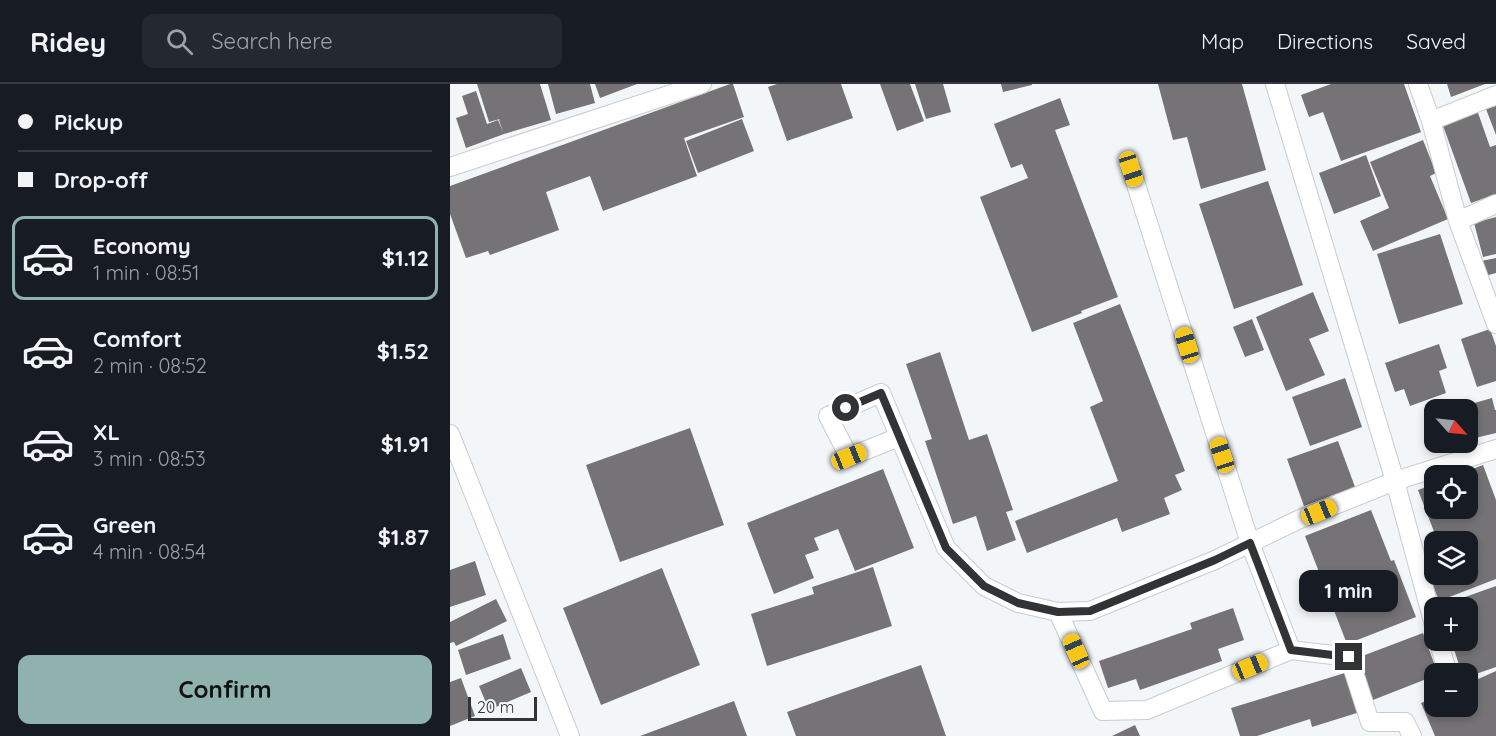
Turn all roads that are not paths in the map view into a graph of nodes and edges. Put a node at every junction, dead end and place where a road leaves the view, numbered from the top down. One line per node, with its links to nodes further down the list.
1 (702, 84): 6 (street)
2 (1275, 84): 14 (street)
3 (1418, 84): 5 (street)
4 (1496, 95): 5 (street)
5 (1431, 122): 9 (street)
6 (450, 167)
7 (1131, 169): 15 (street)
8 (1496, 204): 9 (street)
9 (1458, 221): 10 (street)
10 (1496, 324)
11 (450, 434): 19 (street)
12 (899, 437): 17 (street)
13 (1496, 449): 14 (street)
14 (1395, 480): 15 (street); 16 (street)
15 (1250, 543): 17 (street); 18 (street)
16 (1426, 597)
17 (1058, 612): 18 (street)
18 (1291, 650): 20 (street)
19 (570, 736)
20 (1412, 736)

